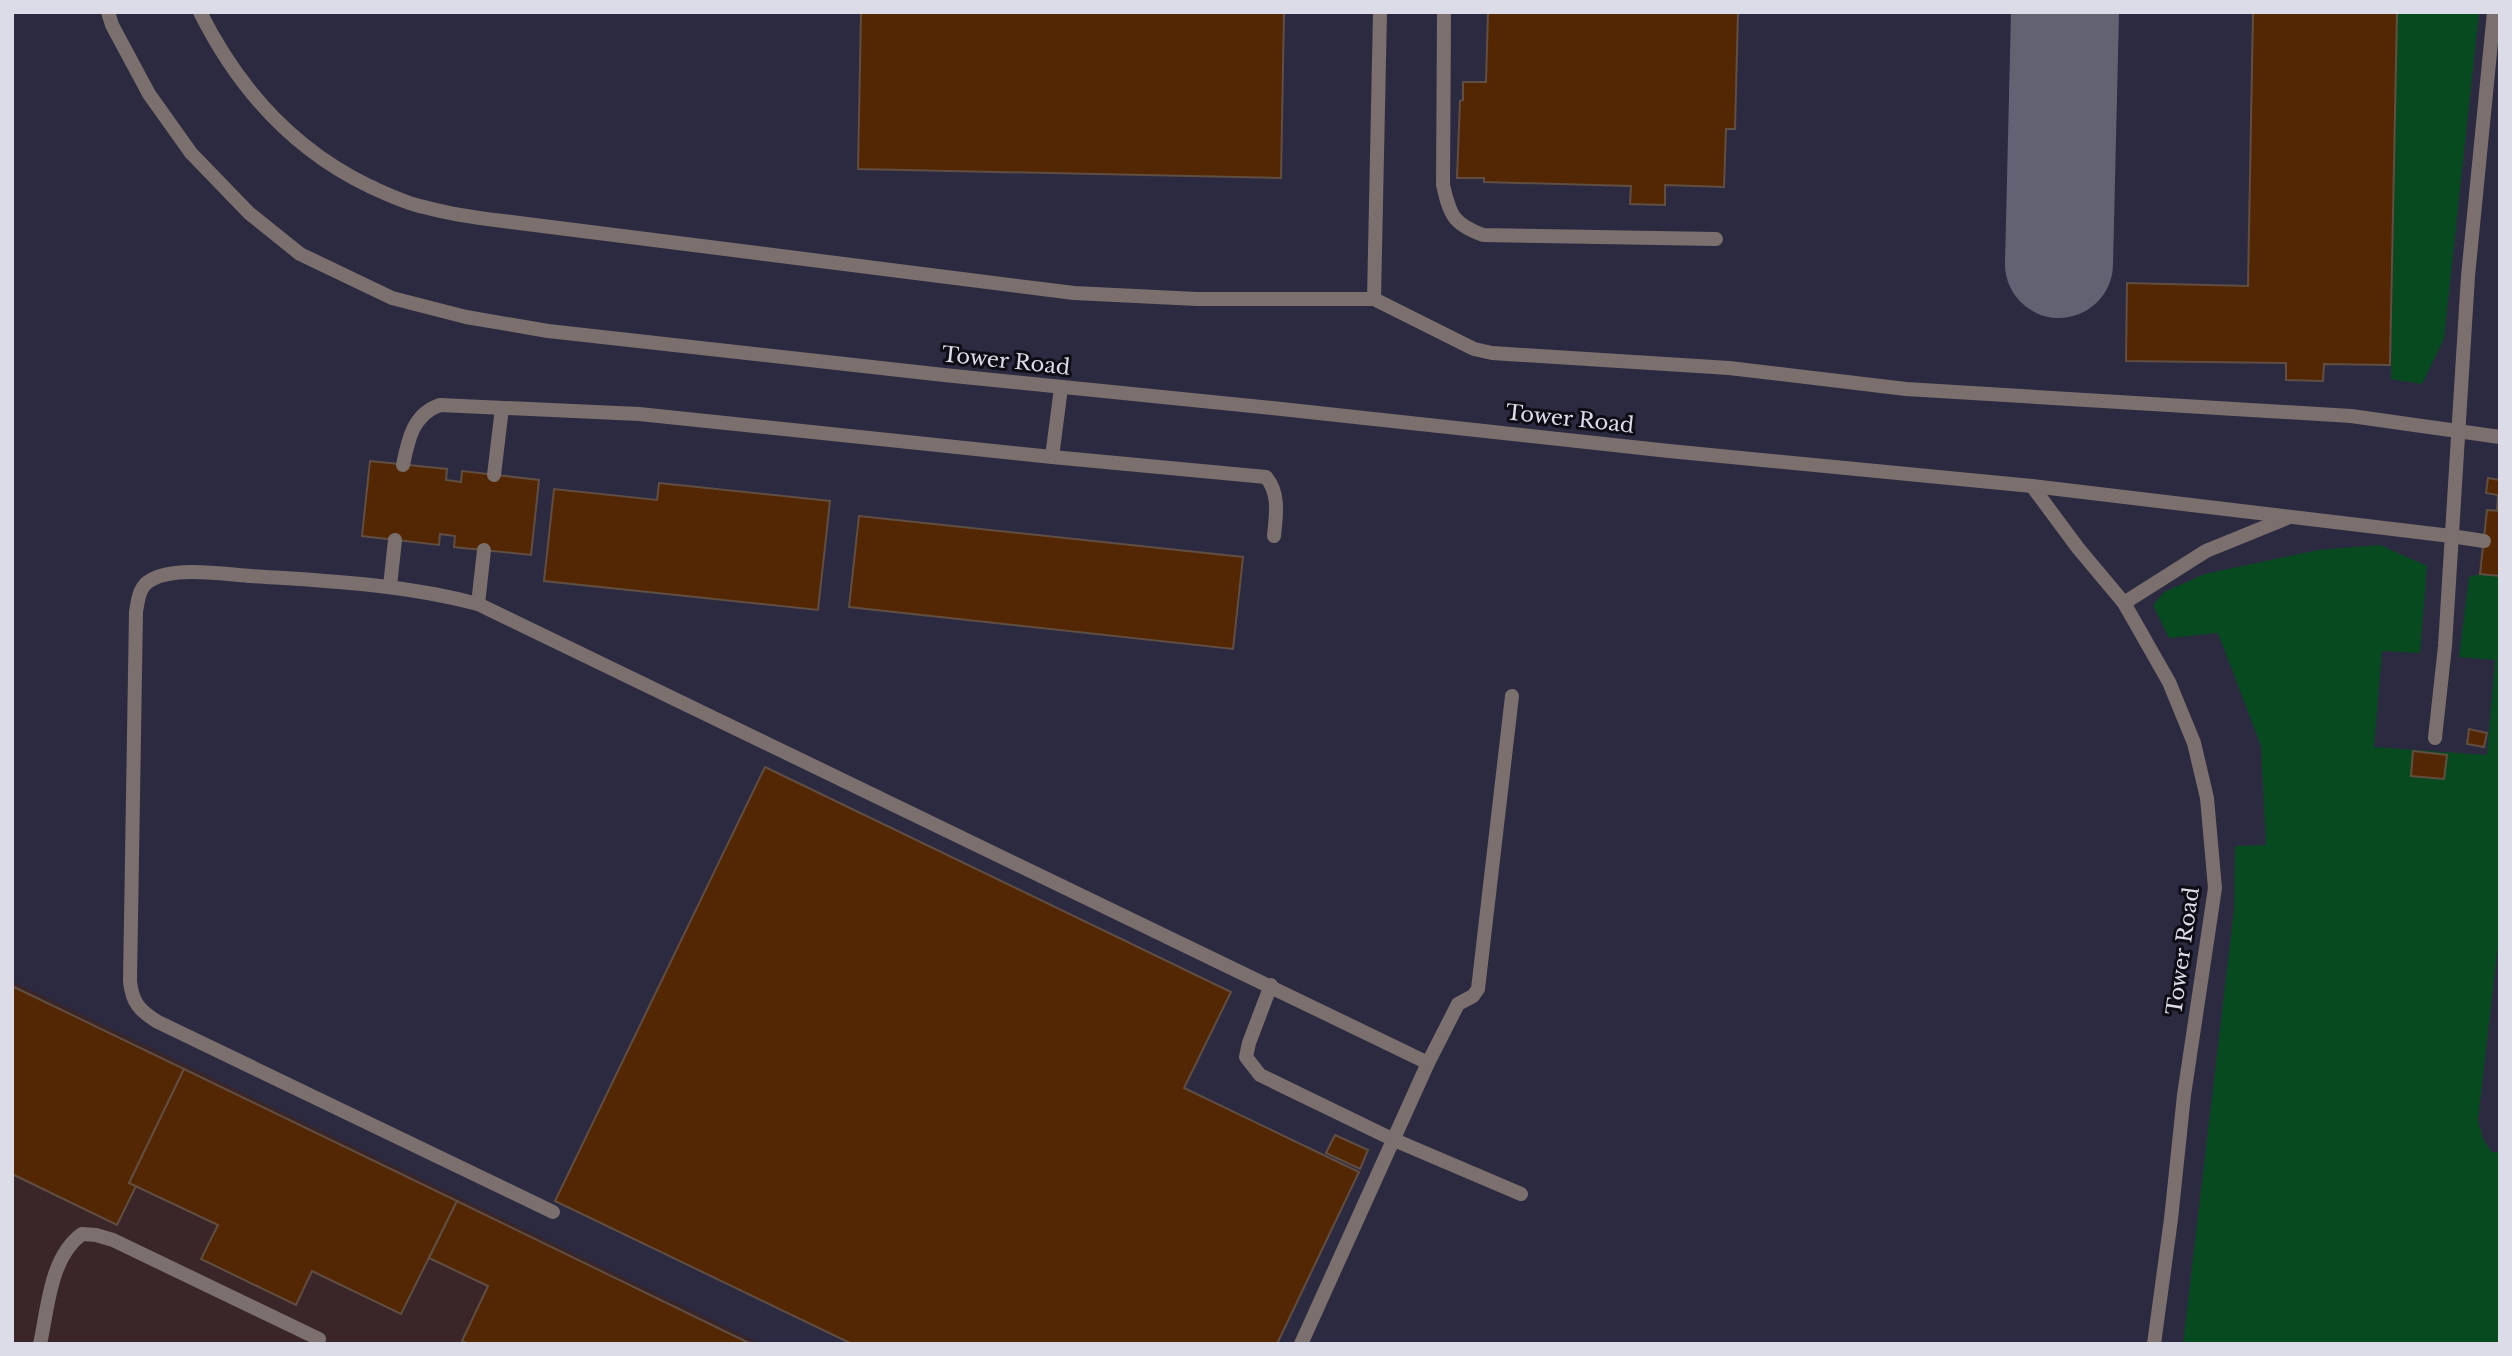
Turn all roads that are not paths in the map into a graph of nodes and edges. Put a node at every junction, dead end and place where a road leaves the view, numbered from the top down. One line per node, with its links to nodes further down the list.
1 (108, 12): 8 (street, Tower Road)
2 (200, 12): 7 (street)
3 (1380, 12): 7 (street)
4 (1444, 12): 6 (street)
5 (2494, 12): 10 (street)
6 (1716, 239)
7 (1374, 299): 10 (street)
8 (1060, 388): 12 (street); 15 (street, Tower Road)
9 (502, 408): 12 (street); 13 (street); 14 (street)
10 (2460, 430): 11 (street); 18 (street)
11 (2500, 438)
12 (1052, 457): 17 (street)
13 (403, 465)
14 (494, 475)
15 (2032, 486): 16 (street, Tower Road); 23 (street, Tower Road)
16 (2287, 518): 18 (street, Tower Road); 23 (street)
17 (1274, 536)
18 (2451, 536): 20 (street, Tower Road); 26 (street)
19 (395, 540): 22 (street)
20 (2484, 541)
21 (484, 550): 24 (street)
22 (390, 586): 24 (street); 31 (street)
23 (2124, 603): 35 (street, Tower Road)
24 (478, 604): 27 (street)
25 (1512, 696): 28 (street)
26 (2435, 738)
27 (1271, 985): 28 (street); 29 (street)
28 (1428, 1063): 29 (street)
29 (1392, 1139): 30 (street); 34 (street)
30 (1521, 1194)
31 (554, 1212)
32 (322, 1342): 33 (street)
33 (40, 1344)
34 (1301, 1344)
35 (2154, 1344)

